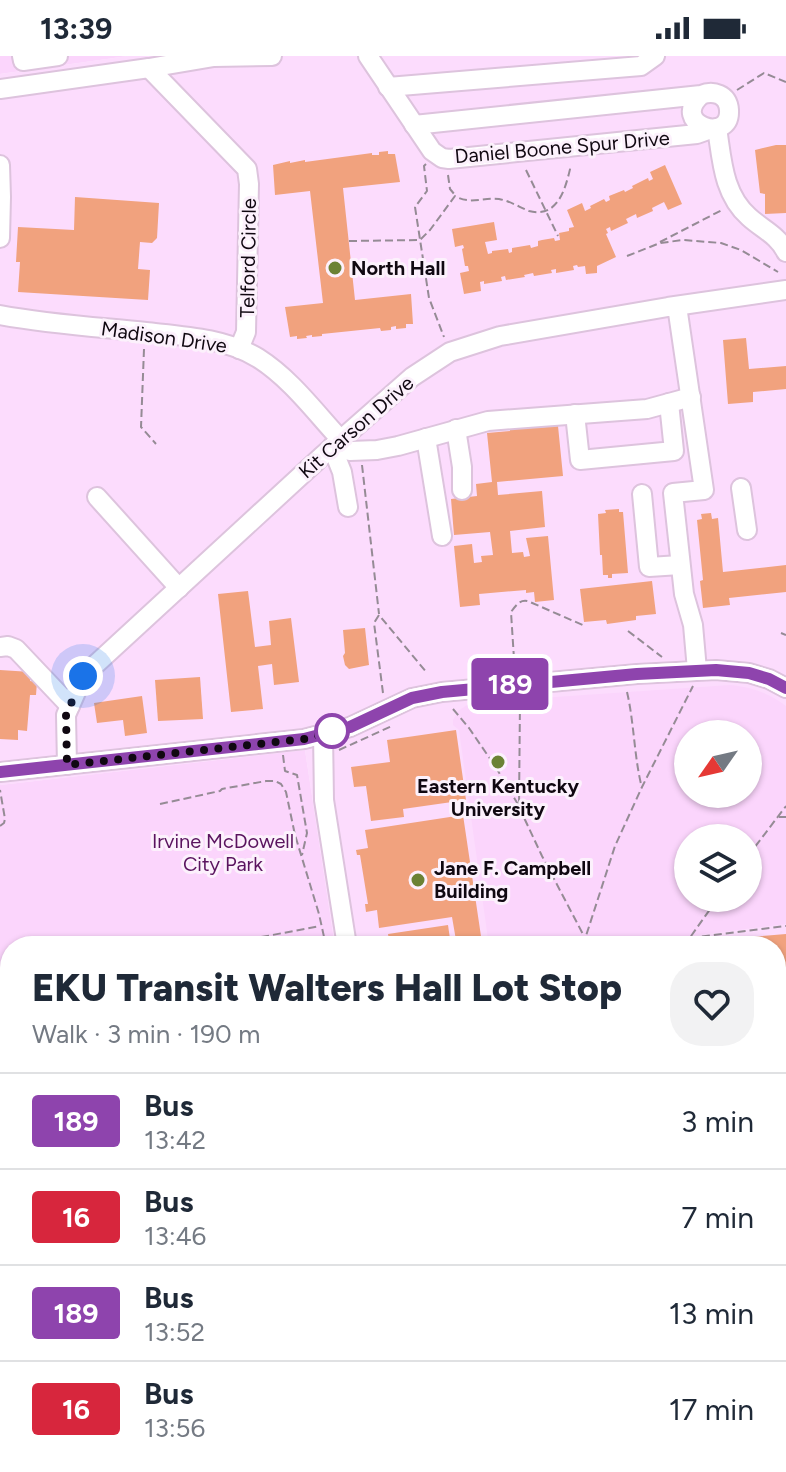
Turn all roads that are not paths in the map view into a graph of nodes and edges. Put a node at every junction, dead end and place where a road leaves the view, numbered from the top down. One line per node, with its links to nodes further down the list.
1 (22, 56): 2 (street)
2 (58, 56)
3 (272, 56): 6 (street)
4 (368, 56): 7 (street, Daniel Boone Spur Drive)
5 (655, 56): 7 (street)
6 (149, 68): 8 (street); 18 (street, Telford Circle)
7 (388, 87): 10 (street, Daniel Boone Spur Drive)
8 (0, 89)
9 (701, 95): 10 (street); 11 (street); 11 (street)
10 (414, 125): 11 (street, Daniel Boone Spur Drive)
11 (714, 128): 14 (street)
12 (0, 165): 13 (street)
13 (0, 238)
14 (786, 252)
15 (786, 290): 16 (street, Kit Carson Drive)
16 (677, 306): 19 (street); 24 (street, Kit Carson Drive)
17 (0, 315): 18 (street, Madison Drive)
18 (239, 349): 24 (street, Madison Drive)
19 (691, 397): 20 (street); 32 (street)
20 (669, 403): 21 (street); 21 (street)
21 (575, 414): 22 (street)
22 (456, 429): 23 (street); 26 (street)
23 (426, 438): 24 (street); 31 (street)
24 (336, 444): 29 (street); 33 (street, Kit Carson Drive)
25 (741, 488): 30 (street)
26 (462, 490)
27 (642, 494): 32 (street)
28 (97, 497): 33 (street)
29 (348, 507)
30 (747, 530)
31 (442, 536)
32 (680, 565): 35 (street)
33 (179, 588): 37 (street, Kit Carson Drive)
34 (0, 647): 37 (street)
35 (699, 670): 36 (street); 38 (street)
36 (786, 688)
37 (70, 706): 39 (street, Kit Carson Drive)
38 (316, 735): 39 (street); 41 (street)
39 (67, 765): 40 (street)
40 (0, 772)
41 (345, 936)

